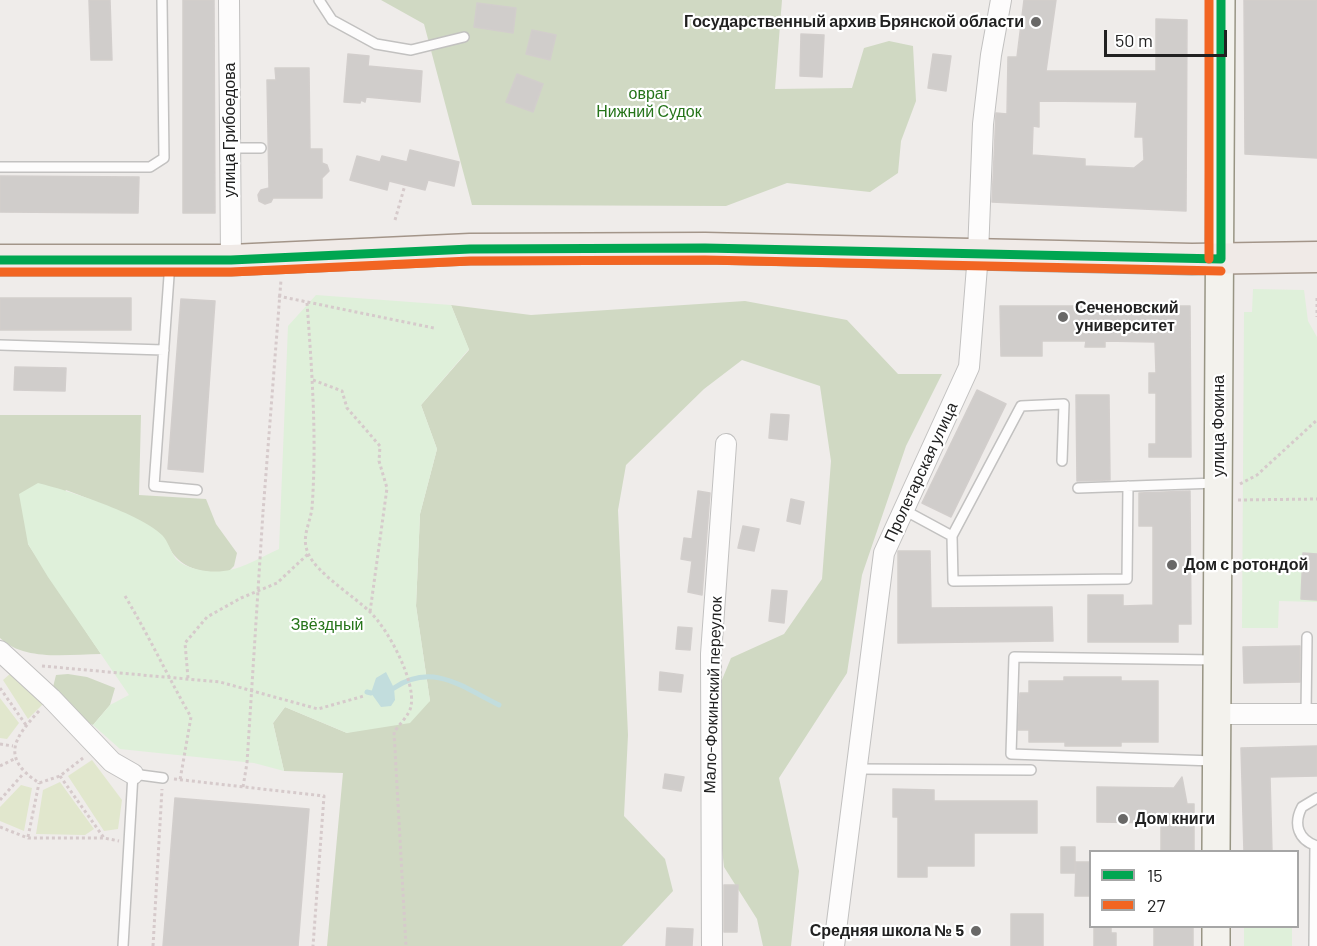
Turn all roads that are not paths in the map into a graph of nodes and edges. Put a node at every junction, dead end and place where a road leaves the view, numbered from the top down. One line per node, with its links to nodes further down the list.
1 (162, 0): 9 (lane)
2 (229, 0): 7 (street, улица Грибоедова)
3 (319, 0): 6 (lane)
4 (1001, 0): 10 (street, Пролетарская улица)
5 (1221, 0): 12 (main road, улица Фокина)
6 (464, 37)
7 (230, 148): 8 (lane); 15 (street, улица Грибоедова)
8 (261, 148)
9 (0, 167)
10 (978, 254): 12 (main road); 15 (main road); 24 (street, Пролетарская улица)
11 (1317, 257): 12 (main road)
12 (1221, 259): 22 (main road, улица Фокина)
13 (0, 260): 14 (main road)
14 (170, 260): 15 (main road); 17 (lane)
15 (231, 260)
16 (0, 345): 17 (lane)
17 (164, 350): 23 (lane)
18 (726, 444): 41 (street, Мало-Фокинский переулок)
19 (1062, 461): 25 (lane)
20 (1128, 486): 21 (lane); 22 (lane); 25 (lane)
21 (1078, 488)
22 (1232, 489): 28 (main road, улица Фокина)
23 (197, 490)
24 (904, 510): 25 (lane); 32 (street, Пролетарская улица)
25 (952, 536)
26 (1307, 637): 30 (lane)
27 (6, 657): 34 (street)
28 (1217, 660): 29 (main road, улица Фокина); 31 (lane)
29 (1216, 714): 30 (street); 31 (main road, улица Фокина)
30 (1312, 714)
31 (1216, 761): 38 (main road, улица Фокина)
32 (856, 769): 33 (lane); 42 (street, Пролетарская улица)
33 (1031, 770)
34 (133, 774): 35 (lane); 40 (lane)
35 (163, 778)
36 (1317, 798): 37 (lane)
37 (1316, 846): 44 (lane)
38 (1216, 850)
39 (1216, 928): 43 (main road)
40 (123, 946)
41 (712, 946)
42 (834, 946)
43 (1216, 946)
44 (1314, 946)

